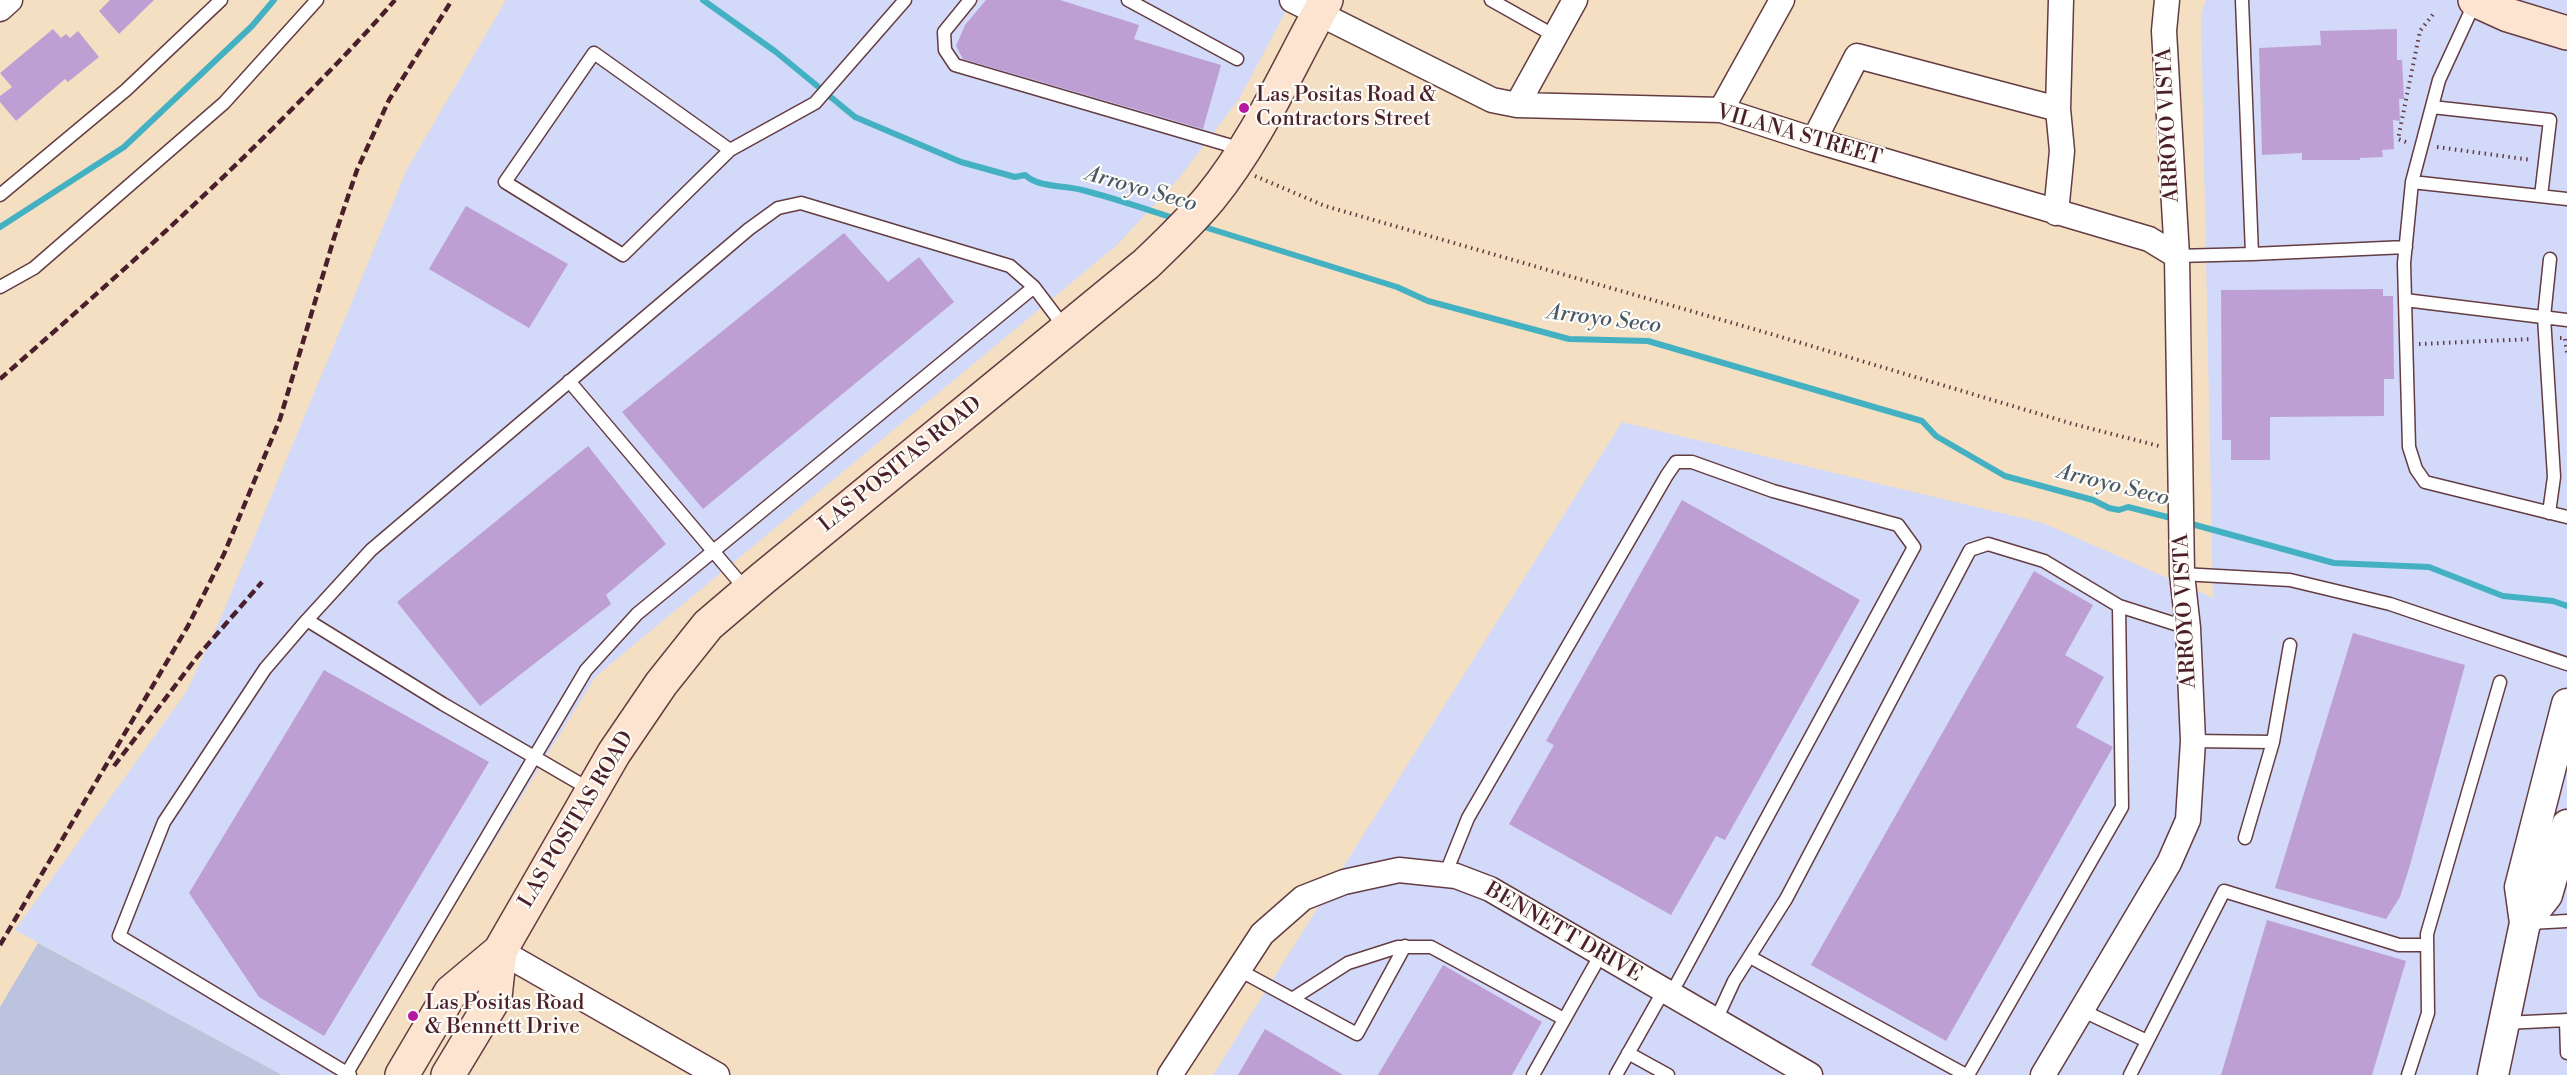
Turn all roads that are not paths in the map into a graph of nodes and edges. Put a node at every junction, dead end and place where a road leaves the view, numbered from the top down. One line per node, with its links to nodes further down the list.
1 (10, 0): 16 (street)
2 (221, 0): 28 (lane)
3 (317, 0): 36 (lane)
4 (905, 0): 25 (lane)
5 (970, 0): 26 (lane)
6 (1128, 0): 14 (lane)
7 (1491, 0): 18 (lane)
8 (1575, 0): 18 (street)
9 (1782, 0): 23 (street)
10 (2061, 0): 22 (street)
11 (2167, 0): 34 (street, ARROYO VISTA)
12 (2242, 0): 33 (lane)
13 (2475, 0): 17 (main road); 21 (lane)
14 (1143, 4): 19 (lane)
15 (1312, 5): 20 (street, VILANA STREET); 26 (main road, LAS POSITAS ROAD)
16 (0, 9)
17 (2567, 33)
18 (1555, 36): 20 (street)
19 (1237, 58)
20 (1517, 105): 23 (street, VILANA STREET)
21 (2432, 107): 27 (lane); 29 (lane)
22 (2058, 109): 24 (street); 31 (street)
23 (1721, 110): 24 (street, VILANA STREET)
24 (1814, 140): 31 (street, VILANA STREET)
25 (730, 150): 25 (lane)
26 (1238, 158): 41 (main road, LAS POSITAS ROAD)
27 (2412, 182): 29 (lane); 32 (lane)
28 (0, 195)
29 (2541, 196): 30 (lane)
30 (2567, 199)
31 (2056, 213): 34 (street, VILANA STREET)
32 (2406, 247): 33 (lane); 38 (lane)
33 (2252, 254): 34 (lane)
34 (2176, 256): 46 (street, ARROYO VISTA)
35 (2550, 259): 39 (lane)
36 (0, 287)
37 (1034, 287): 41 (lane); 42 (lane); 45 (lane)
38 (2405, 300): 39 (lane); 43 (lane)
39 (2544, 317): 40 (lane); 43 (lane)
40 (2567, 320)
41 (1066, 329): 47 (main road, LAS POSITAS ROAD)
42 (569, 381): 45 (lane); 49 (lane)
43 (2549, 513): 44 (lane)
44 (2567, 517)
45 (712, 552): 47 (lane); 57 (lane)
46 (2182, 574): 50 (street, ARROYO VISTA); 52 (lane)
47 (747, 591): 58 (main road, LAS POSITAS ROAD)
48 (2119, 606): 50 (lane); 68 (lane); 89 (lane)
49 (307, 620): 57 (lane); 80 (lane)
50 (2188, 628): 55 (street, ARROYO VISTA)
51 (2290, 645): 56 (lane)
52 (2567, 664)
53 (2500, 682): 64 (lane)
54 (2567, 704): 63 (street)
55 (2193, 741): 56 (lane); 72 (street, ARROYO VISTA)
56 (2273, 742): 60 (lane)
57 (535, 756): 58 (lane); 80 (lane)
58 (593, 790): 66 (main road, LAS POSITAS ROAD)
59 (2567, 825): 63 (street)
60 (2245, 838)
61 (1445, 875): 67 (street, BENNETT DRIVE); 69 (street, BENNETT DRIVE); 70 (lane)
62 (2567, 921): 63 (lane)
63 (2525, 923): 76 (street)
64 (2427, 945): 77 (lane); 92 (lane)
65 (1405, 946): 71 (lane); 71 (lane); 73 (lane)
66 (501, 951): 81 (main road, LAS POSITAS ROAD); 82 (main road, LAS POSITAS ROAD); 83 (street)
67 (1601, 954): 70 (street, BENNETT DRIVE); 73 (lane)
68 (1750, 957): 74 (lane); 89 (lane)
69 (1239, 970): 71 (lane); 84 (street, BENNETT DRIVE)
70 (1667, 992): 74 (street, BENNETT DRIVE); 78 (lane)
71 (1292, 999)
72 (2081, 1010): 77 (lane); 90 (street, ARROYO VISTA)
73 (1564, 1018): 85 (lane)
74 (1716, 1020): 88 (street, BENNETT DRIVE)
75 (2567, 1020): 76 (lane); 79 (lane)
76 (2504, 1023): 93 (street)
77 (2147, 1041): 91 (lane)
78 (1628, 1053): 86 (lane); 87 (lane)
79 (2567, 1053)
80 (348, 1074)
81 (402, 1075)
82 (448, 1075)
83 (717, 1075)
84 (1170, 1075)
85 (1533, 1075)
86 (1616, 1075)
87 (1668, 1075)
88 (1810, 1075)
89 (1967, 1075)
90 (2043, 1075)
91 (2130, 1075)
92 (2408, 1075)
93 (2493, 1075)

